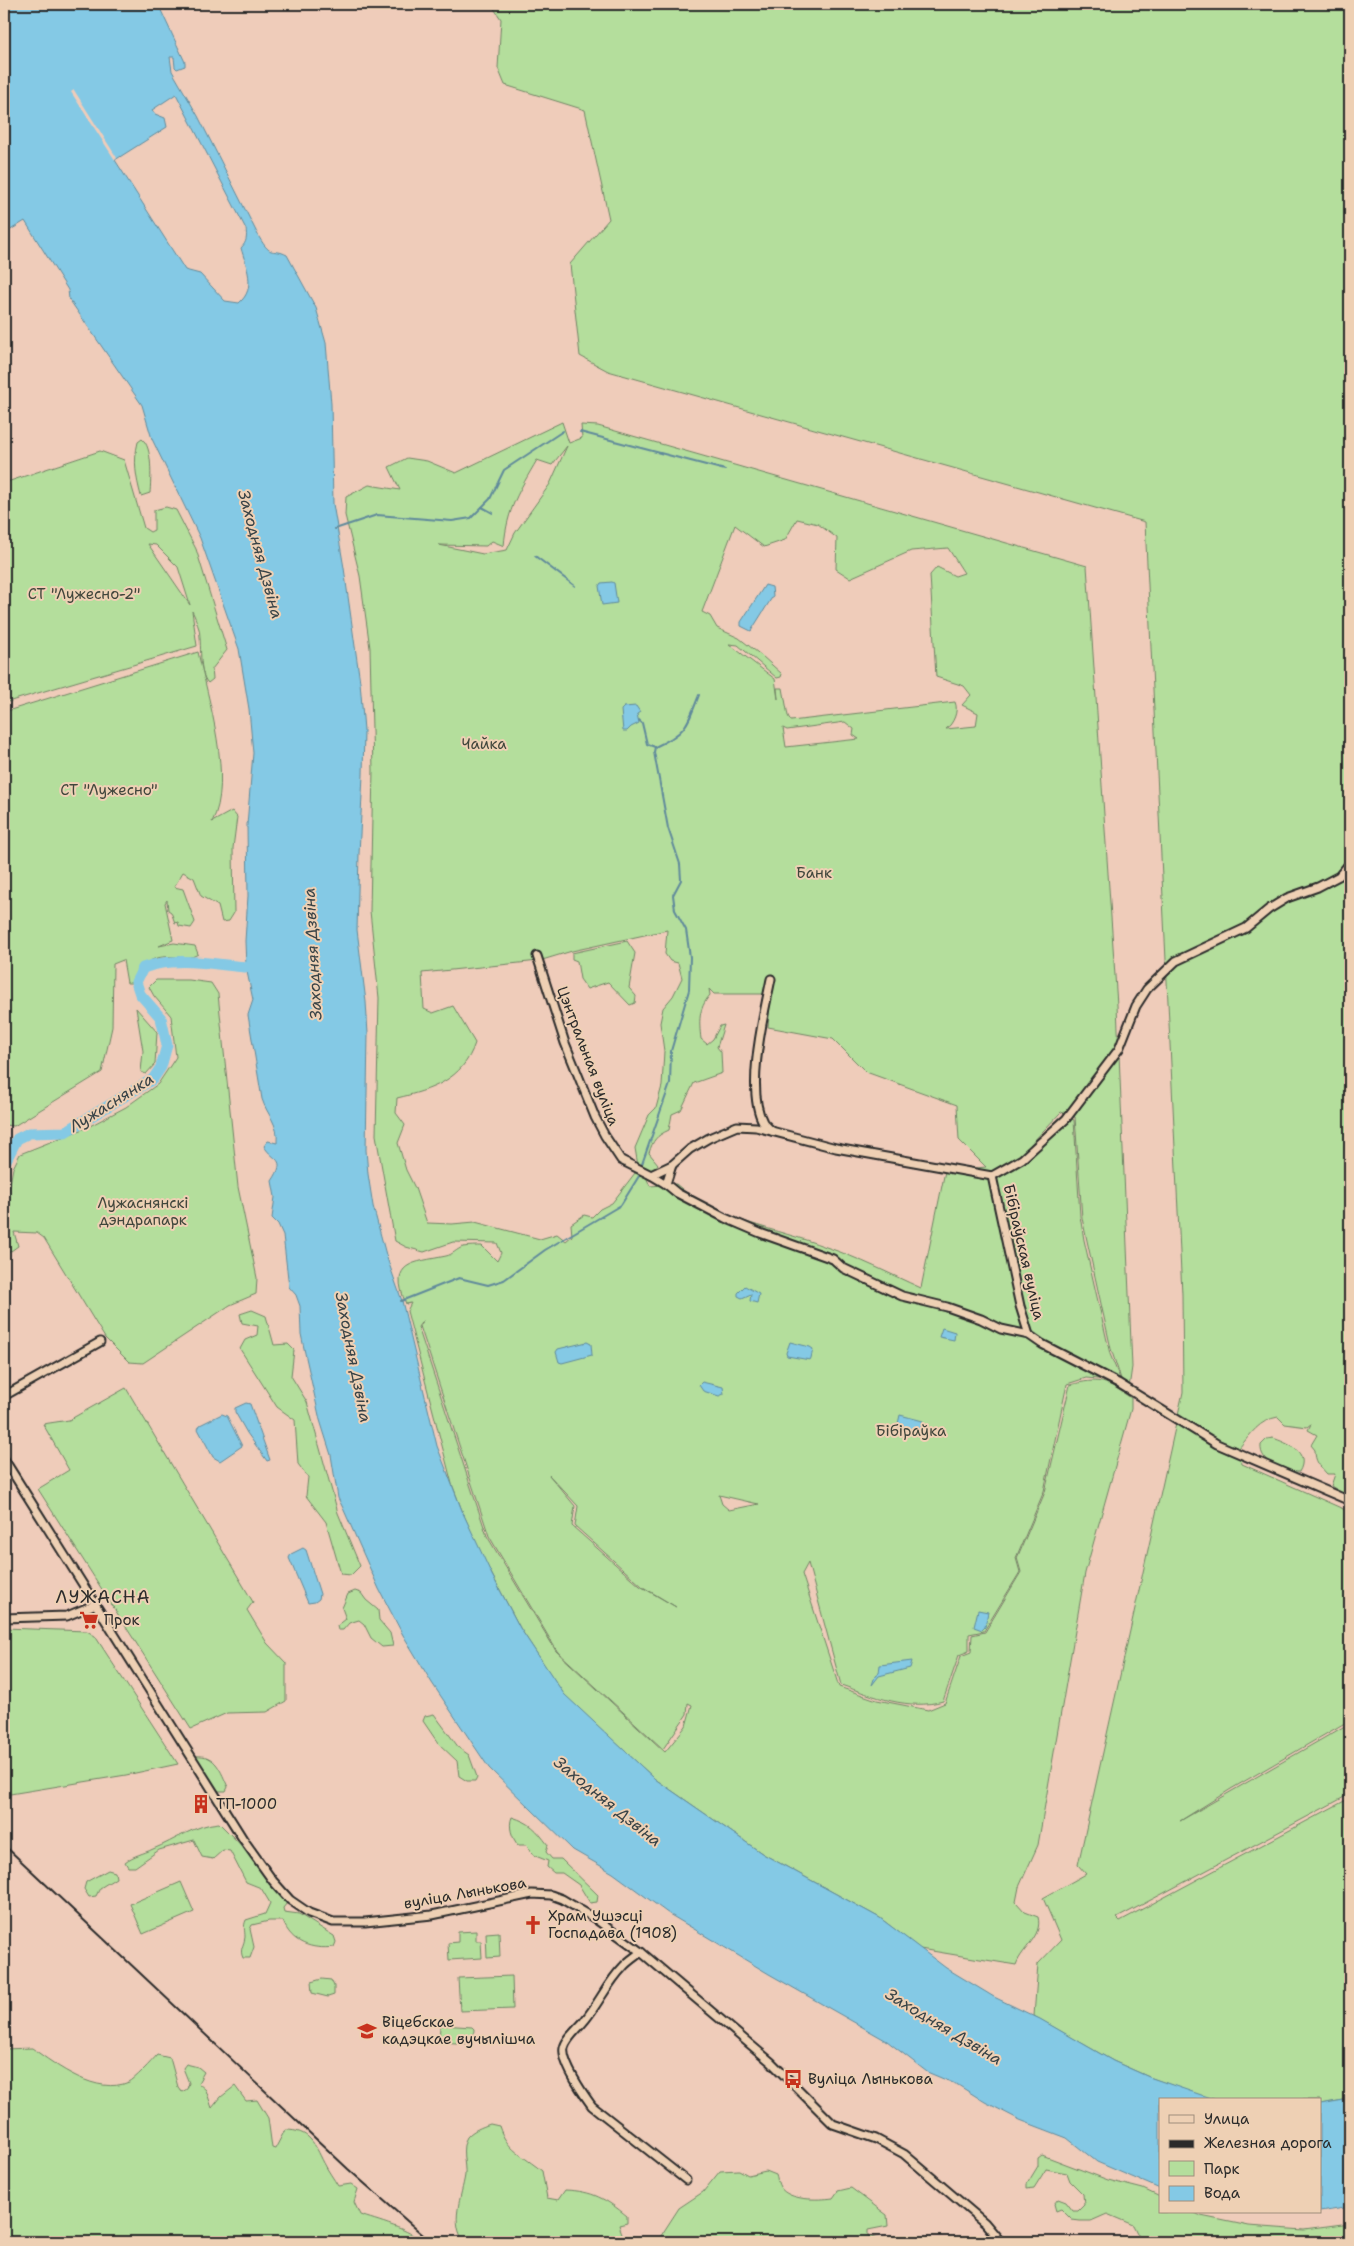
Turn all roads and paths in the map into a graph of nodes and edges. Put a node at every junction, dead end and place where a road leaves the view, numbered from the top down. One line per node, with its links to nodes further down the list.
1 (1350, 862): 7 (street)
2 (536, 956): 6 (street, Цэнтральная вуліца)
3 (771, 979): 4 (street)
4 (774, 1133): 5 (street); 7 (street)
5 (672, 1165): 6 (street); 8 (street)
6 (651, 1175): 8 (street, Цэнтральная вуліца)
7 (992, 1176): 9 (street, Бібіраўская вуліца)
8 (666, 1184): 9 (street, Цэнтральная вуліца)
9 (1029, 1334): 13 (street)
10 (100, 1342): 11 (street)
11 (4, 1396)
12 (4, 1459): 14 (street, вуліца Лынькова)
13 (1350, 1501)
14 (96, 1604): 15 (street); 16 (street, вуліца Лынькова)
15 (4, 1618)
16 (641, 1952): 17 (street); 18 (street, вуліца Лынькова)
17 (686, 2180)
18 (1001, 2242)

